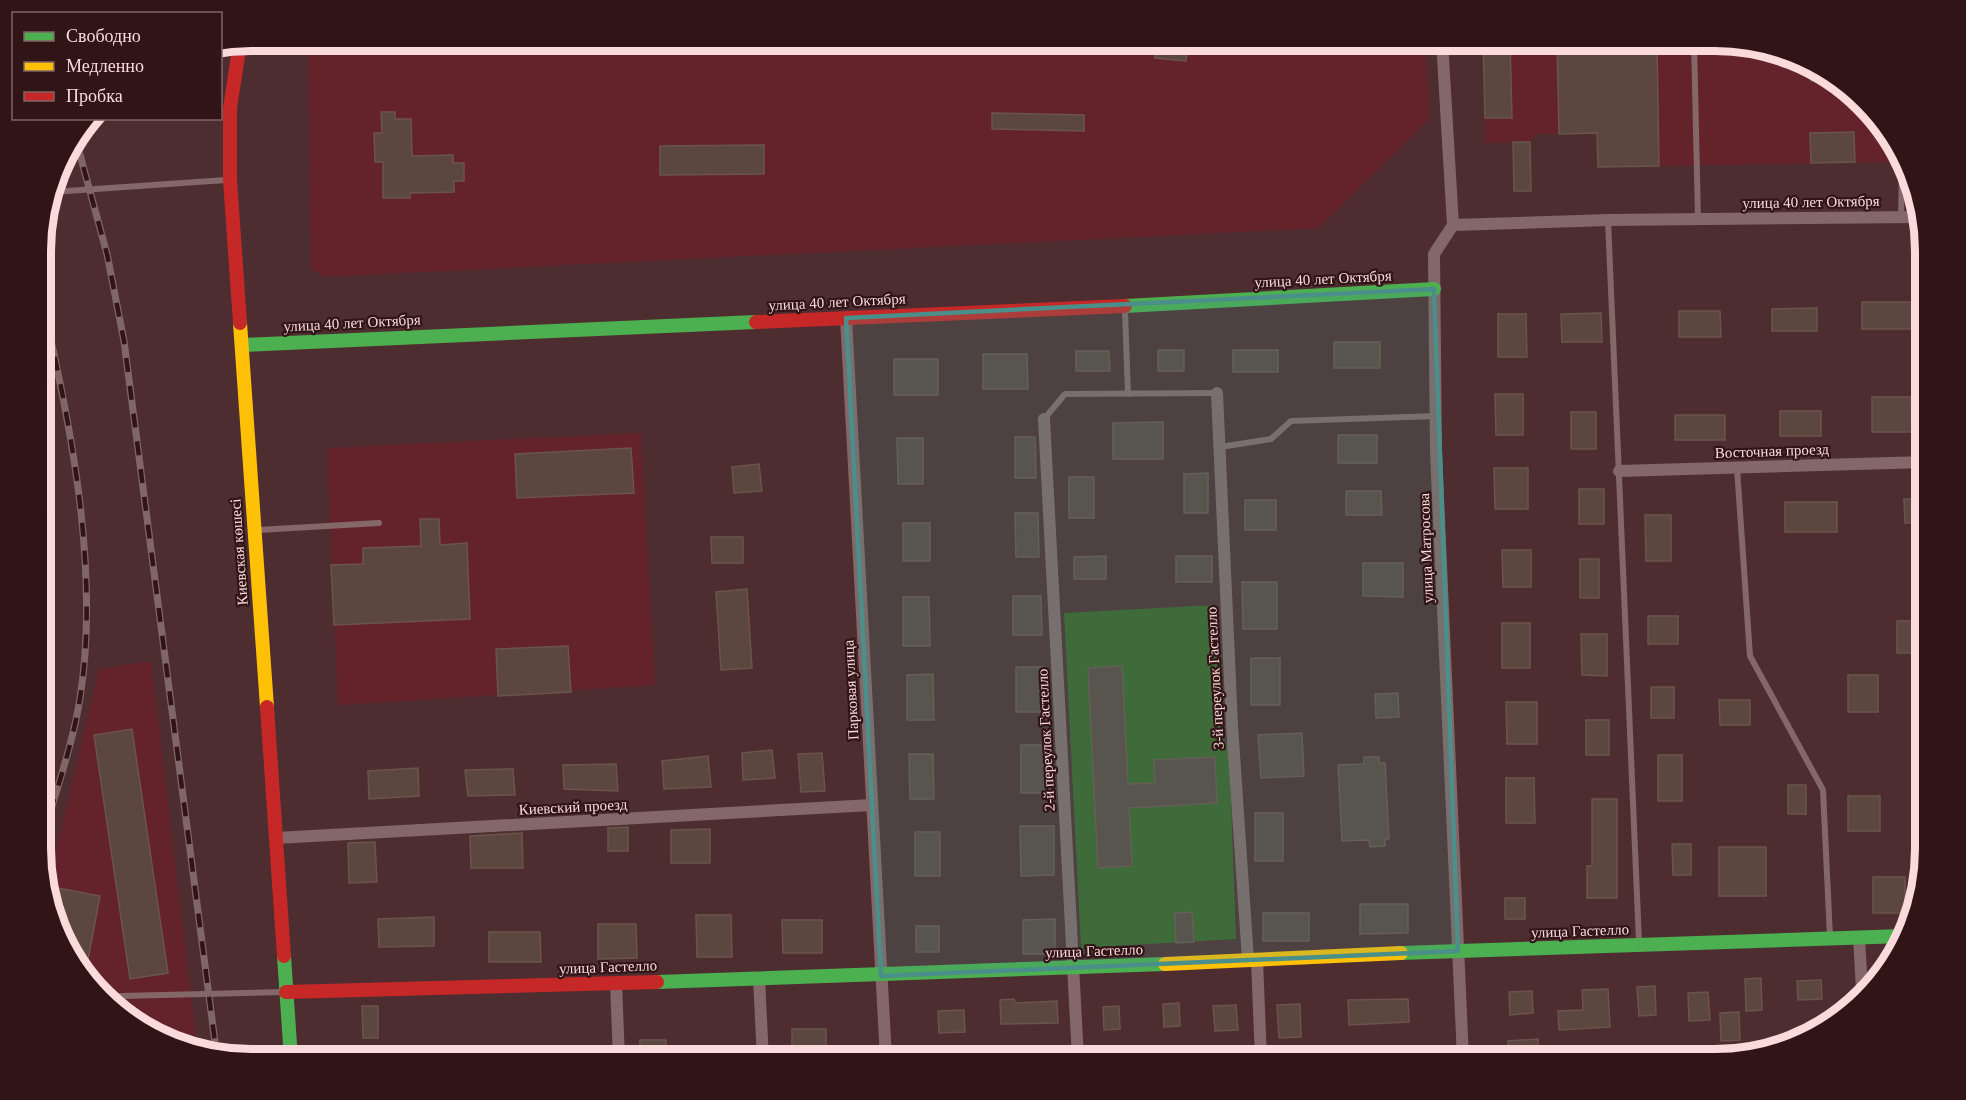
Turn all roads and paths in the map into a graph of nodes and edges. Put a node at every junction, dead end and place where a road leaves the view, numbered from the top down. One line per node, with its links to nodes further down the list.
1 (1443, 51): 11 (street)
2 (1694, 51): 9 (lane)
3 (239, 52): 4 (main road, Киевская көшесі)
4 (230, 180): 6 (lane); 15 (main road, Киевская көшесі)
5 (1902, 181): 7 (lane)
6 (60, 191)
7 (1901, 217): 8 (street, улица 40 лет Октября); 9 (street, улица 40 лет Октября)
8 (1912, 217)
9 (1698, 219): 10 (street, улица 40 лет Октября)
10 (1608, 220): 11 (street, улица 40 лет Октября); 23 (lane)
11 (1453, 225): 12 (street, улица Матросова)
12 (1434, 289): 13 (main road, улица 40 лет Октября); 18 (street, улица Матросова)
13 (1125, 306): 14 (main road, улица 40 лет Октября); 17 (lane)
14 (846, 318): 15 (main road, улица 40 лет Октября); 26 (street, Парковая улица)
15 (242, 345): 25 (main road, Киевская көшесі)
16 (1217, 393): 17 (lane); 20 (street, 3-й переулок Гастелло)
17 (1128, 394): 19 (lane)
18 (1436, 416): 20 (lane); 32 (street, улица Матросова)
19 (1044, 419): 34 (street, 2-й переулок Гастелло)
20 (1219, 447): 33 (street, 3-й переулок Гастелло)
21 (1915, 462): 22 (street, Восточная проезд)
22 (1737, 467): 23 (street, Восточная проезд); 30 (lane)
23 (1619, 471): 31 (lane)
24 (379, 523): 25 (lane)
25 (255, 530): 27 (main road, Киевская көшесі)
26 (872, 805): 27 (street, Киевский проезд); 35 (street, Парковая улица)
27 (276, 838): 39 (main road, Киевская көшесі)
28 (1895, 936): 29 (main road, улица Гастелло)
29 (1859, 938): 30 (main road, улица Гастелло); 38 (street)
30 (1830, 939): 31 (main road, улица Гастелло)
31 (1639, 945): 32 (main road, улица Гастелло)
32 (1458, 951): 33 (main road, улица Гастелло); 47 (street, улица Матросова)
33 (1253, 960): 34 (main road, улица Гастелло); 46 (street, 3-й переулок Гастелло)
34 (1073, 968): 35 (main road, улица Гастелло); 45 (street, 2-й переулок Гастелло)
35 (881, 976): 36 (main road, улица Гастелло); 44 (street, Парковая улица)
36 (759, 980): 37 (main road, улица Гастелло); 43 (street)
37 (616, 983): 39 (main road, улица Гастелло); 42 (street)
38 (1862, 985)
39 (286, 992): 40 (lane); 41 (main road, Киевская көшесі)
40 (120, 996)
41 (290, 1049)
42 (619, 1049)
43 (762, 1049)
44 (885, 1049)
45 (1077, 1049)
46 (1260, 1049)
47 (1462, 1049)

